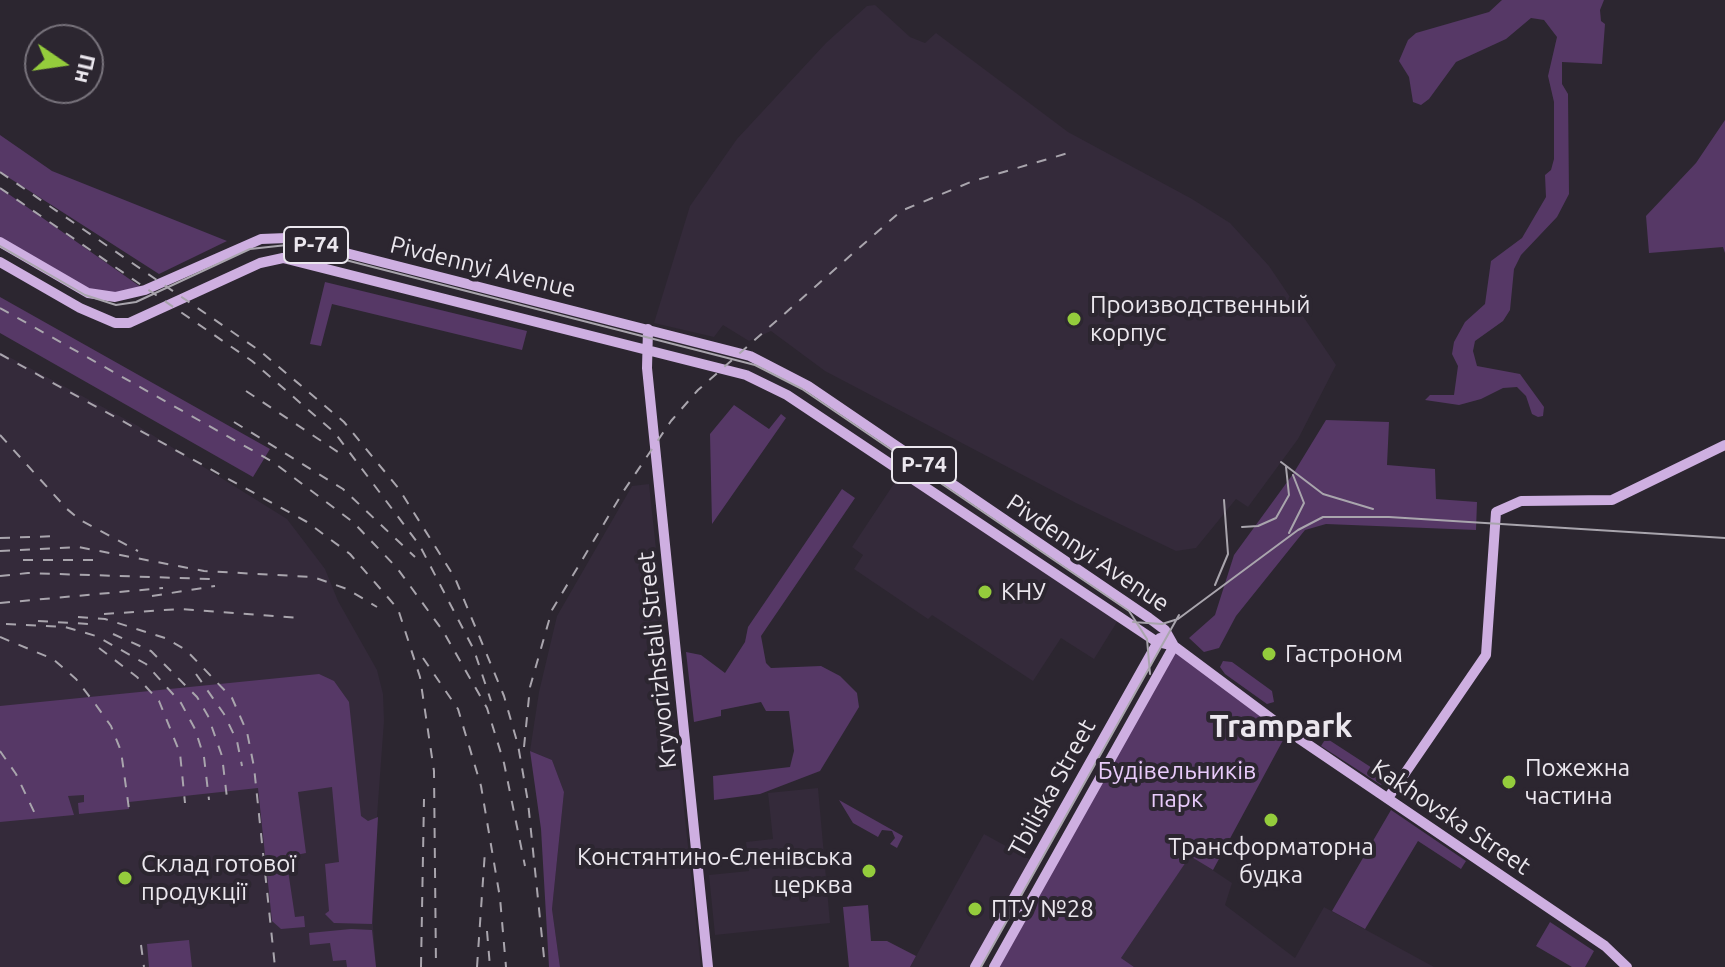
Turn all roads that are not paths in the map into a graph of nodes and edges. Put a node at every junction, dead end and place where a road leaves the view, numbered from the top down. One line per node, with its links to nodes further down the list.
1 (0, 242): 3 (main road, Pivdennyi Avenue / Р-74)
2 (0, 262): 4 (main road, Pivdennyi Avenue / Р-74)
3 (648, 329): 4 (main road, Kryvorizhstali Street); 6 (main road, Pivdennyi Avenue / Р-74)
4 (646, 348): 7 (main road, Pivdennyi Avenue / Р-74); 10 (main road, Kryvorizhstali Street)
5 (1725, 445): 9 (main road)
6 (1165, 630): 7 (main road, Tbiliska Street); 8 (main road, Pivdennyi Avenue / Р-74)
7 (1157, 642): 8 (main road, Pivdennyi Avenue / Р-74); 11 (main road, Tbiliska Street)
8 (1174, 646): 9 (main road, Kakhovska Street / Р-74); 12 (main road, Tbiliska Street)
9 (1388, 798): 13 (main road, Kakhovska Street / Р-74)
10 (708, 967)
11 (975, 967)
12 (994, 967)
13 (1627, 967)

